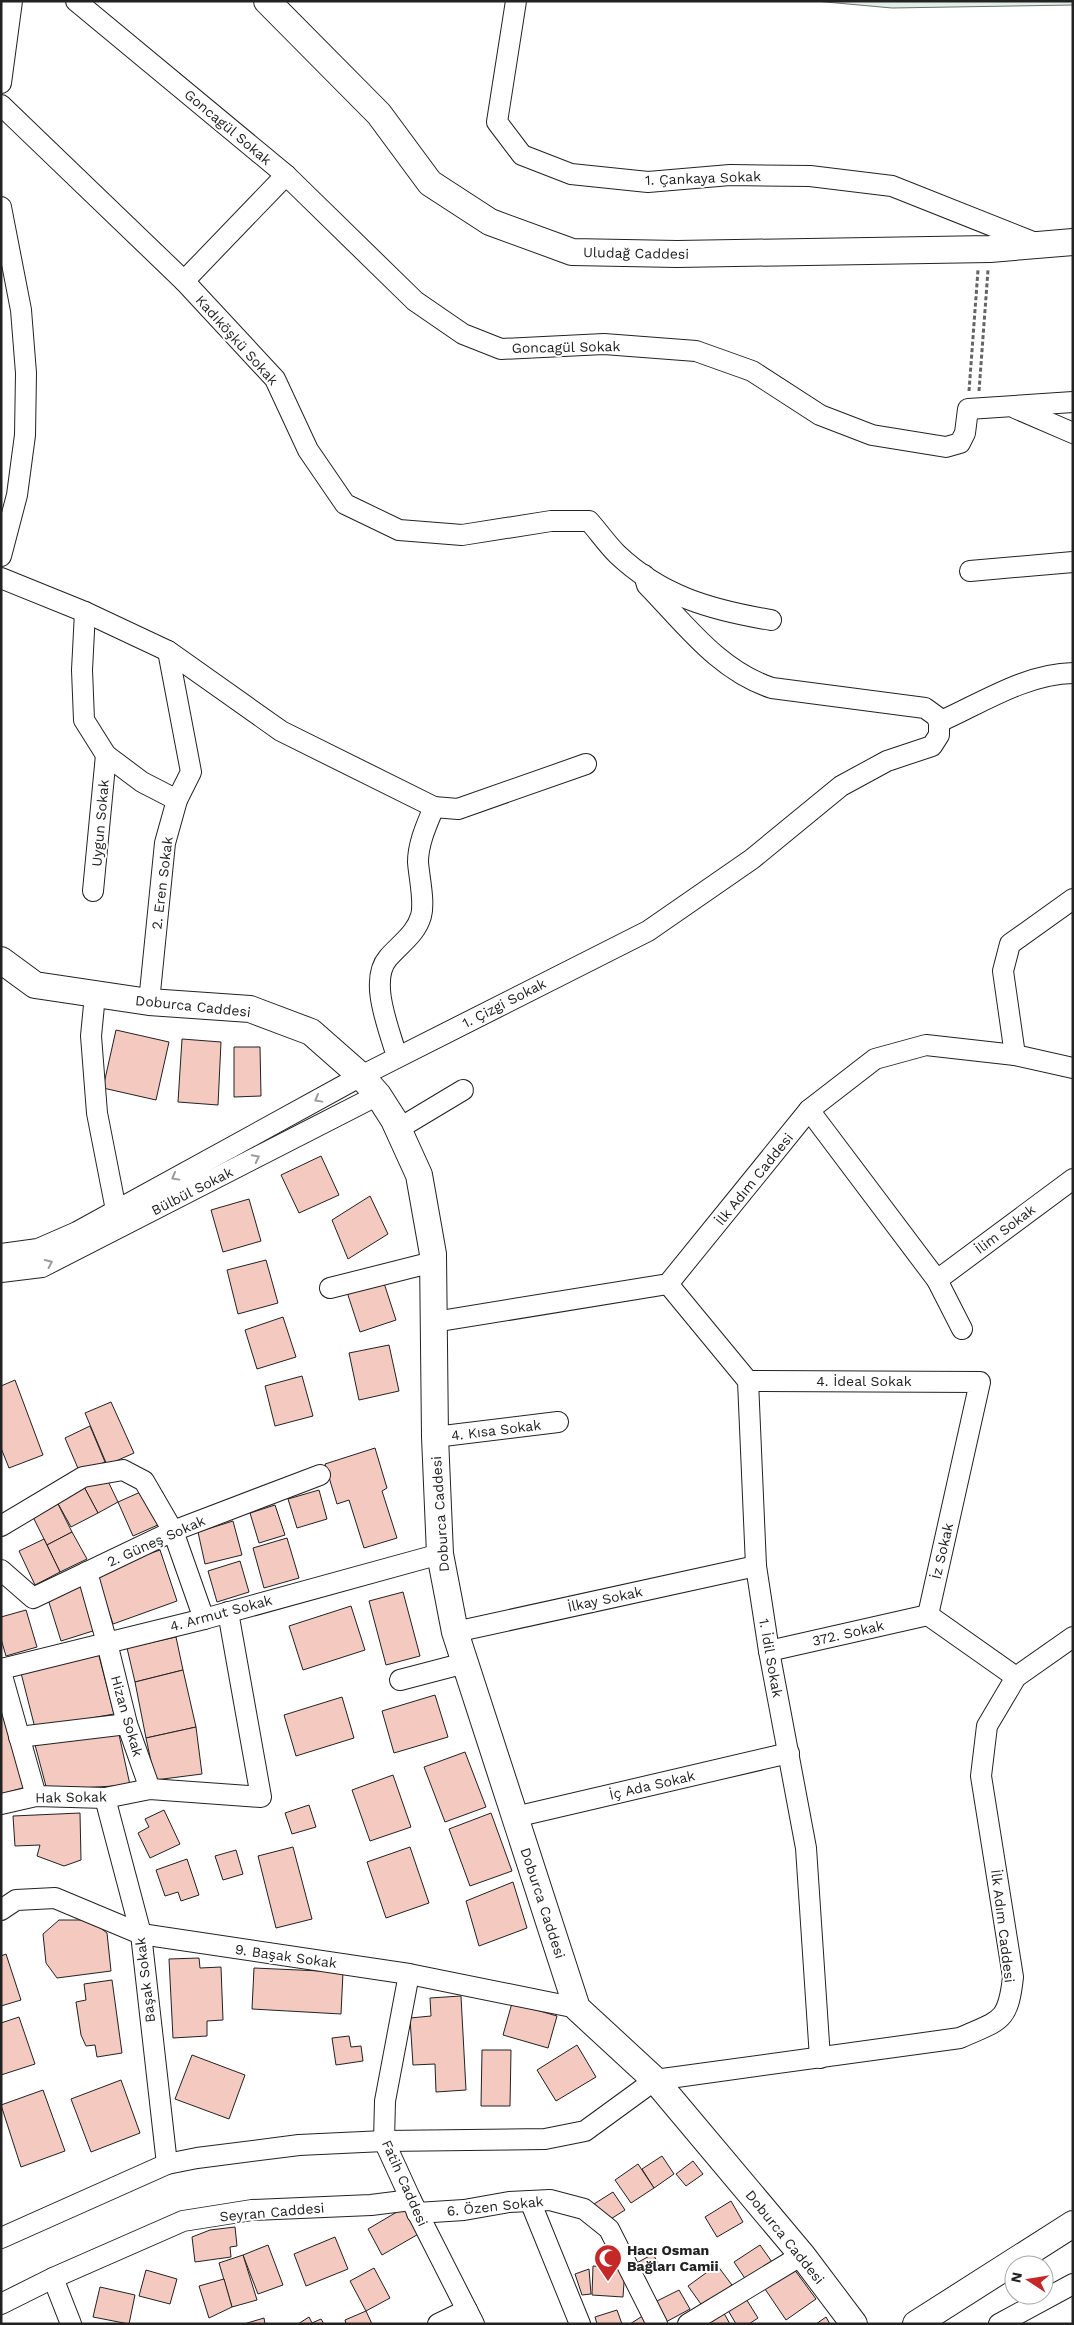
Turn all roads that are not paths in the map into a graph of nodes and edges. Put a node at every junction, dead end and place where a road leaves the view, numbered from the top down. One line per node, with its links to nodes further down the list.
1 (12, 1): 5 (street)
2 (76, 1): 7 (street, Goncagül Sokak)
3 (267, 1): 10 (main road, Uludağ Caddesi)
4 (516, 1): 10 (street, 1. Çankaya Sokak)
5 (1, 83)
6 (1, 105): 11 (street, Kadıköşkü Sokak)
7 (286, 175): 11 (street); 13 (street, Goncagül Sokak)
8 (1, 207): 15 (street)
9 (1073, 242): 10 (main road, Uludağ Caddesi)
10 (1040, 245)
11 (184, 281): 18 (street, Kadıköşkü Sokak)
12 (1073, 402): 13 (street)
13 (1014, 408): 14 (street)
14 (1073, 433)
15 (1, 556)
16 (1073, 562): 17 (street)
17 (970, 571)
18 (644, 575): 21 (street, Kadıköşkü Sokak); 24 (street)
19 (1, 578): 20 (street)
20 (85, 612): 22 (street); 25 (street)
21 (770, 620)
22 (168, 651): 27 (street, 2. Eren Sokak); 28 (street)
23 (1073, 673): 24 (street)
24 (939, 722): 35 (street, 1. Çizgi Sokak)
25 (106, 755): 27 (street); 29 (street, Uygun Sokak)
26 (586, 764): 28 (street)
27 (177, 800): 33 (street, 2. Eren Sokak)
28 (434, 807): 35 (street)
29 (93, 891)
30 (1073, 900): 34 (street)
31 (4, 967): 32 (main road, Doburca Caddesi)
32 (95, 995): 33 (main road, Doburca Caddesi); 43 (street)
33 (149, 1002): 37 (main road, Doburca Caddesi)
34 (1014, 1055): 36 (street, İlk Adım Caddesi); 40 (street, İlk Adım Caddesi)
35 (397, 1057): 37 (street, 1. Çizgi Sokak)
36 (1073, 1068)
37 (361, 1076): 39 (main road, Doburca Caddesi); 43 (street, Bülbül Sokak, one-way to 43)
38 (463, 1090): 41 (street)
39 (378, 1095): 41 (main road, Doburca Caddesi); 43 (street, Bülbül Sokak, one-way to 39)
40 (809, 1110): 47 (street); 48 (street, İlk Adım Caddesi)
41 (398, 1129): 45 (main road, Doburca Caddesi)
42 (1073, 1179): 47 (street, İlim Sokak)
43 (121, 1218): 44 (street, Bülbül Sokak); 46 (street, Bülbül Sokak, one-way to 43)
44 (1, 1254)
45 (433, 1262): 49 (street); 50 (main road, Doburca Caddesi)
46 (1, 1272)
47 (937, 1280): 51 (street)
48 (668, 1284): 50 (street); 52 (street)
49 (330, 1288)
50 (434, 1322): 55 (main road, Doburca Caddesi)
51 (962, 1329)
52 (748, 1382): 53 (street, 4. İdeal Sokak); 60 (street, 1. İdil Sokak)
53 (980, 1382): 64 (street, İz Sokak)
54 (558, 1422): 55 (street, 4. Kısa Sokak)
55 (435, 1437): 59 (main road, Doburca Caddesi)
56 (320, 1475): 58 (street, 2. Güneş Sokak)
57 (1, 1526): 58 (street)
58 (173, 1531): 62 (street, 2. Güneş Sokak); 65 (street)
59 (440, 1554): 63 (street, 4. Armut Sokak); 66 (main road, Doburca Caddesi)
60 (756, 1566): 66 (street, İlkay Sokak); 69 (street, 1. İdil Sokak)
61 (1, 1570): 62 (street, 2. Güneş Sokak)
62 (87, 1572): 68 (street, Hizan Sokak)
63 (228, 1612): 65 (street, 4. Armut Sokak); 77 (street, Hak Sokak)
64 (928, 1615): 69 (street, 372. Sokak); 72 (street)
65 (204, 1618): 68 (street, 4. Armut Sokak)
66 (455, 1632): 70 (main road, Doburca Caddesi)
67 (1073, 1637): 72 (street, İlk Adım Caddesi)
68 (107, 1643): 71 (street, 4. Armut Sokak); 74 (street, Hizan Sokak)
69 (769, 1651): 76 (street, 1. İdil Sokak)
70 (465, 1663): 73 (street); 81 (main road, Doburca Caddesi)
71 (1, 1670): 75 (street)
72 (1016, 1677): 86 (street, İlk Adım Caddesi)
73 (400, 1680)
74 (127, 1724): 75 (street); 77 (street, Hizan Sokak)
75 (19, 1737): 78 (street)
76 (790, 1752): 81 (street, İç Ada Sokak); 86 (street, 1. İdil Sokak)
77 (150, 1789): 79 (street, Hak Sokak)
78 (36, 1796): 79 (street, Hak Sokak); 80 (street, Hak Sokak)
79 (105, 1798): 83 (street, Başak Sokak)
80 (1, 1804)
81 (515, 1817): 85 (main road, Doburca Caddesi)
82 (1, 1910): 83 (street, 9. Başak Sokak)
83 (140, 1934): 84 (street, 9. Başak Sokak); 89 (street, Başak Sokak)
84 (409, 1974): 85 (street, 9. Başak Sokak); 88 (street, Fatih Caddesi)
85 (577, 2008): 87 (main road, Doburca Caddesi)
86 (820, 2058): 87 (street, İlk Adım Caddesi)
87 (655, 2080): 88 (street); 94 (main road, Doburca Caddesi)
88 (384, 2141): 89 (street); 91 (street, Fatih Caddesi)
89 (167, 2164): 93 (street)
90 (530, 2201): 91 (street, 6. Özen Sokak); 101 (street); 102 (street, 6. Özen Sokak)
91 (414, 2206): 95 (street, Seyran Caddesi); 98 (street, Fatih Caddesi)
92 (1073, 2224): 105 (main road)
93 (1, 2238)
94 (802, 2255): 103 (street); 104 (main road, Doburca Caddesi)
95 (53, 2278): 97 (street, Seyran Caddesi); 99 (street)
96 (1073, 2284): 106 (street)
97 (1, 2304)
98 (471, 2317): 100 (street)
99 (71, 2324)
100 (438, 2324)
101 (580, 2324)
102 (657, 2324)
103 (688, 2324)
104 (854, 2324)
105 (916, 2324)
106 (999, 2324)

